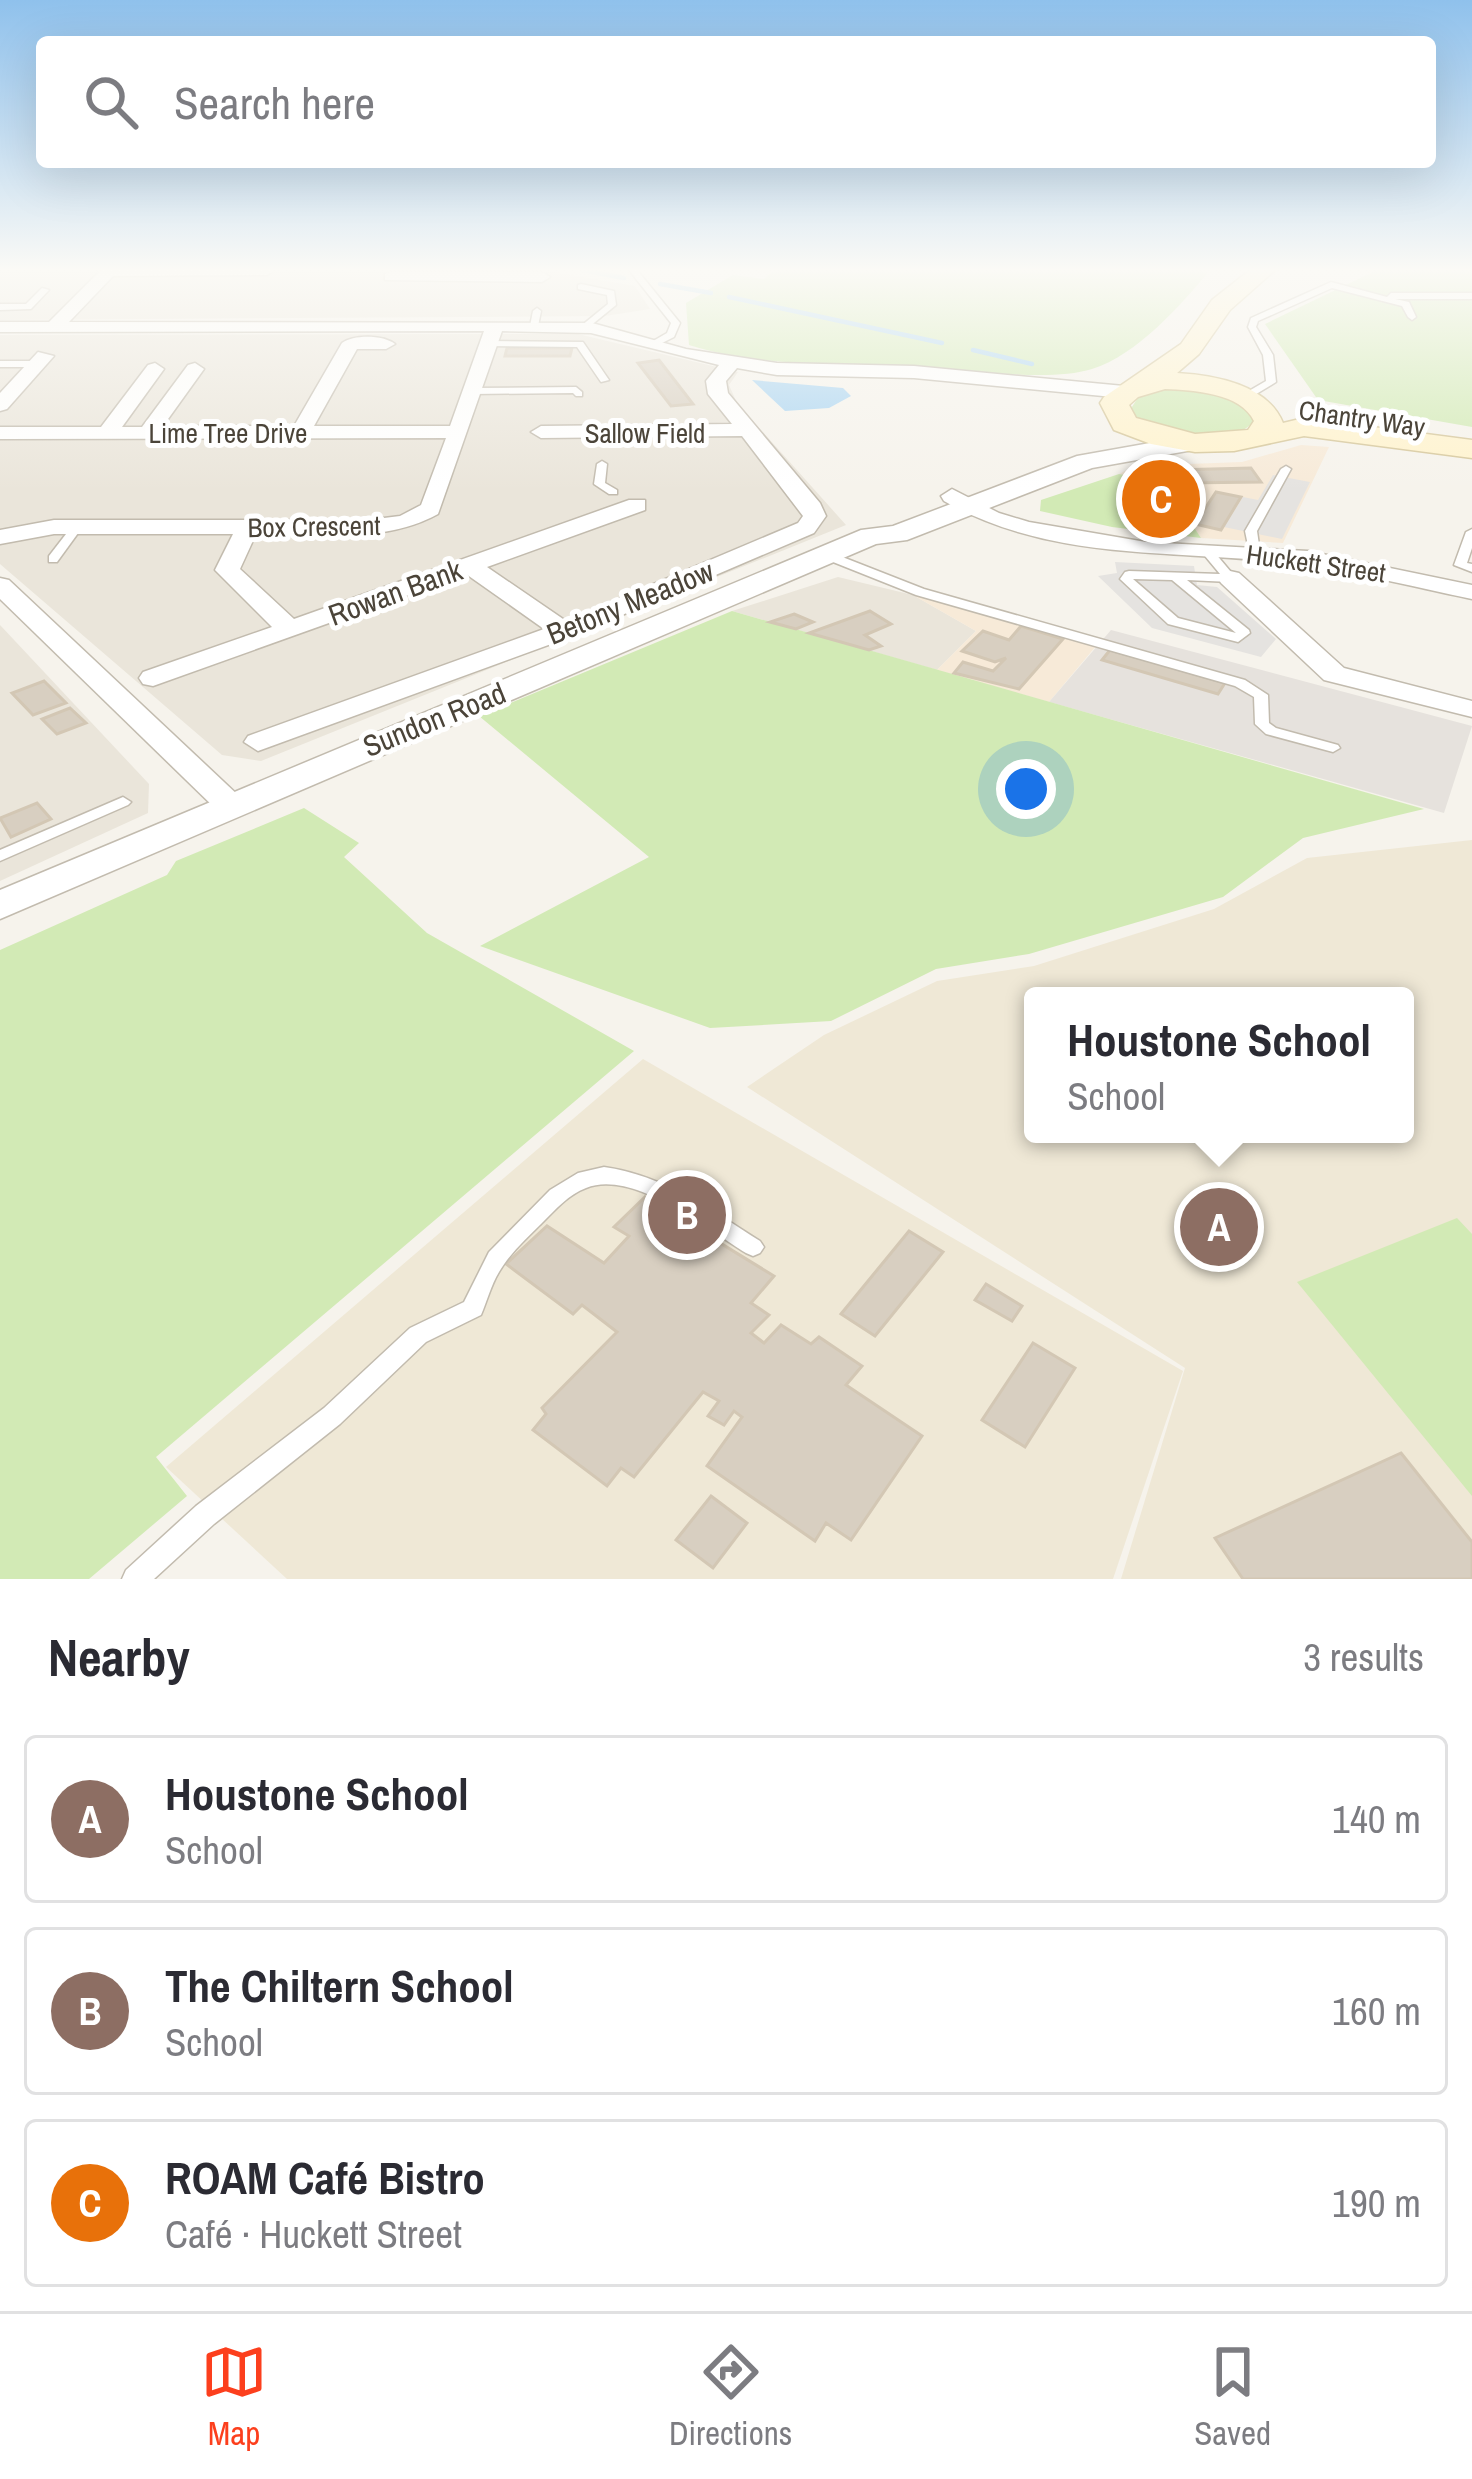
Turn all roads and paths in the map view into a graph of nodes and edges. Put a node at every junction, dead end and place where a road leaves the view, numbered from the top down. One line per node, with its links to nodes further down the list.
1 (40, 344): 13 (street)
2 (51, 344): 13 (street)
3 (60, 344): 13 (street)
4 (94, 344): 13 (street)
5 (217, 344): 6 (street)
6 (351, 344): 7 (street); 30 (street)
7 (356, 344)
8 (489, 344): 20 (street, Box Crescent)
9 (577, 344): 19 (lane)
10 (653, 344): 16 (street)
11 (1194, 344): 14 (main road, Sundon Road)
12 (1262, 344): 22 (lane)
13 (48, 347): 15 (lane); 24 (street)
14 (1190, 349): 22 (main road); 23 (main road, Sundon Road)
15 (0, 364)
16 (730, 364): 23 (street); 25 (street, Betony Meadow)
17 (155, 369): 28 (street)
18 (195, 369): 29 (street)
19 (604, 380)
20 (472, 391): 21 (lane); 31 (street, Box Crescent)
21 (579, 394)
22 (1239, 396): 23 (main road, Chantry Way); 26 (main road); 33 (main road, Chantry Way)
23 (1128, 403): 34 (main road); 39 (street, Sundon Road)
24 (0, 405)
25 (748, 430): 32 (street, Sallow Field); 58 (street, Betony Meadow)
26 (1261, 432): 34 (main road, Chantry Way); 35 (main road, Chantry Way)
27 (0, 433): 28 (street, Lime Tree Drive)
28 (106, 433): 29 (street, Lime Tree Drive)
29 (148, 433): 30 (street, Lime Tree Drive)
30 (300, 433): 31 (street, Lime Tree Drive)
31 (457, 433): 43 (street, Box Crescent)
32 (541, 433)
33 (1472, 434)
34 (1195, 443): 39 (street, Sundon Road)
35 (1472, 448)
36 (602, 464): 38 (lane)
37 (1286, 469): 47 (lane)
38 (613, 492): 40 (street)
39 (963, 501): 46 (street, Huckett Street); 48 (street, Sundon Road)
40 (637, 505): 41 (street); 50 (street, Rowan Bank)
41 (662, 519)
42 (77, 527): 43 (street, Box Crescent); 45 (street, Box Crescent); 49 (lane)
43 (247, 528): 57 (street)
44 (1472, 532): 51 (lane)
45 (0, 537)
46 (1205, 550): 47 (street, Huckett Street); 53 (lane)
47 (1254, 552): 55 (street, Huckett Street)
48 (827, 555): 62 (lane); 64 (street, Sundon Road)
49 (53, 559)
50 (468, 565): 57 (street, Rowan Bank); 58 (street)
51 (1472, 568)
52 (1177, 578): 52 (lane); 53 (lane)
53 (1230, 578): 60 (street)
54 (0, 585): 56 (street)
55 (1472, 592)
56 (11, 612): 64 (street)
57 (291, 630): 59 (street, Rowan Bank)
58 (564, 631): 61 (street, Betony Meadow)
59 (153, 678)
60 (1472, 709)
61 (258, 742)
62 (1333, 748)
63 (123, 802): 65 (lane)
64 (229, 805): 66 (street, Sundon Road)
65 (0, 856)
66 (0, 906)
67 (753, 1247): 68 (lane)
68 (135, 1579)

